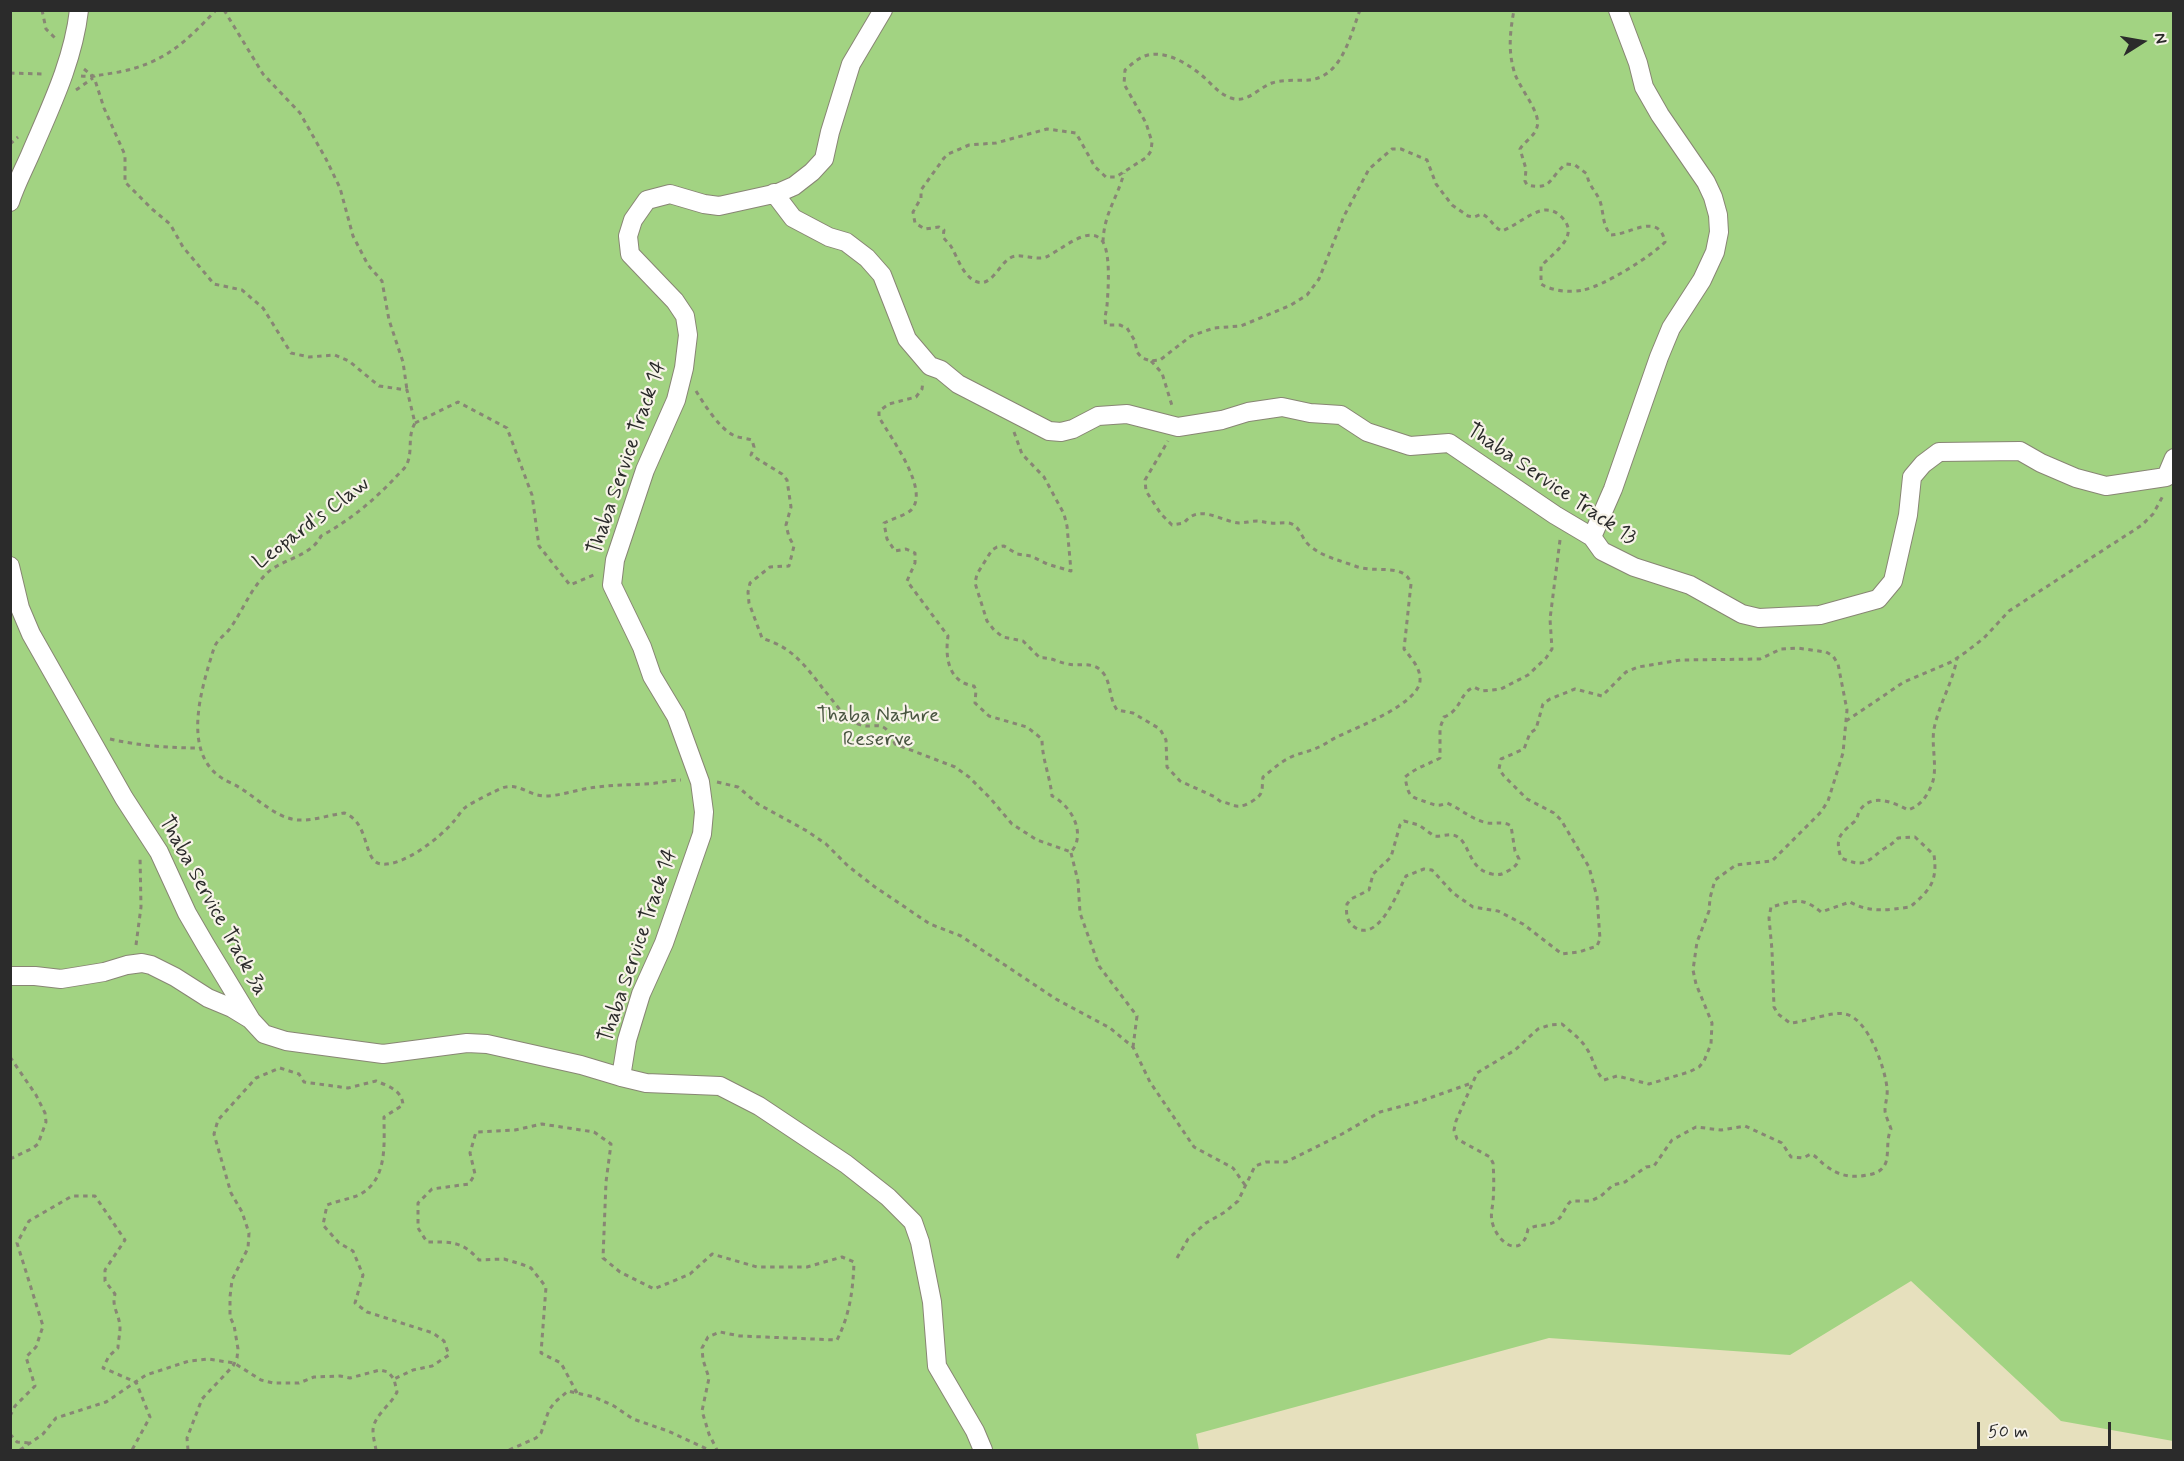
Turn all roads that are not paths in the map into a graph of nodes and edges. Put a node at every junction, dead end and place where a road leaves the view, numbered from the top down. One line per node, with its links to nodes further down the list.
1 (79, 10): 5 (street)
2 (883, 10): 4 (street, Thaba Service Track 14)
3 (1617, 10): 7 (street)
4 (774, 193): 7 (street, Thaba Service Track 13); 11 (street, Thaba Service Track 14)
5 (10, 202)
6 (2174, 458): 7 (street, Thaba Service Track 13)
7 (1592, 537)
8 (10, 566): 10 (street, Thaba Service Track 3a)
9 (10, 976): 10 (street)
10 (251, 1020): 11 (street, Thaba Service Track 3a)
11 (621, 1077): 12 (street, Thaba Service Track 3a)
12 (983, 1450)

